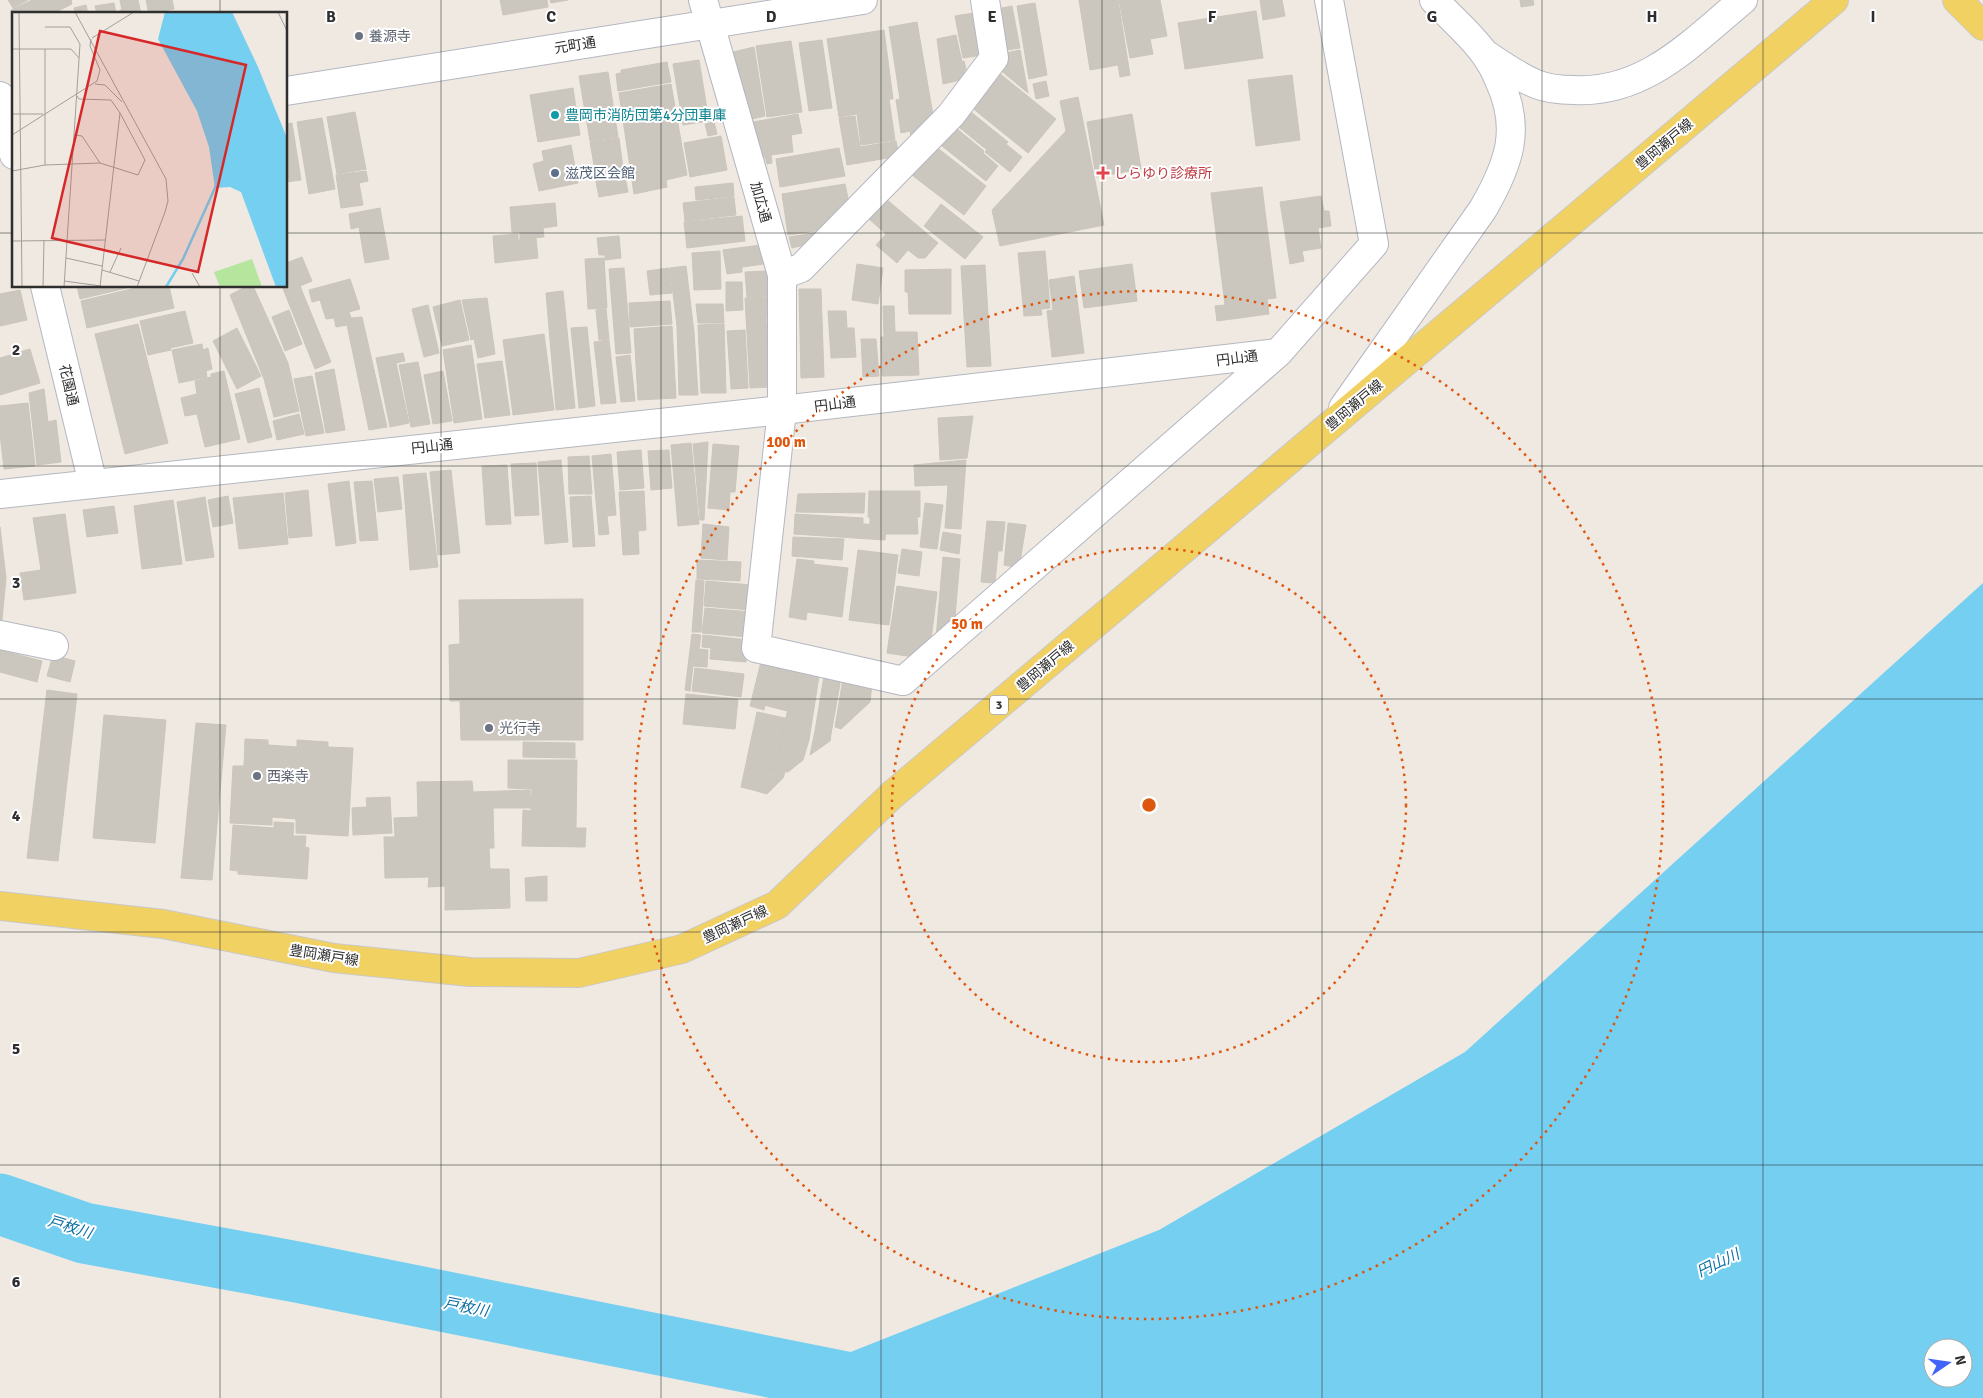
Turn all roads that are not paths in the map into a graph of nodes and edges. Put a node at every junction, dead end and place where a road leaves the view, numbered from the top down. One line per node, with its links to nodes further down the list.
1 (863, 0): 8 (street, 元町通)
2 (985, 0): 14 (street)
3 (1329, 0): 16 (street, 円山通)
4 (1434, 0): 10 (street)
5 (1743, 0): 10 (street)
6 (1834, 0): 18 (main road, 豊岡瀬戸線 / 3)
7 (1957, 0): 9 (main road)
8 (706, 12): 11 (street, 元町通); 14 (street, 加広通)
9 (1983, 26)
10 (1484, 53): 18 (street)
11 (288, 91)
12 (0, 96): 13 (street)
13 (9, 140)
14 (782, 275): 17 (street, 加広通)
15 (45, 288): 19 (street, 花園通)
16 (1278, 353): 17 (street, 円山通); 17 (street, 加広通)
17 (782, 410): 19 (street, 円山通)
18 (1332, 424): 23 (main road, 豊岡瀬戸線 / 3)
19 (93, 484): 20 (street, 円山通)
20 (0, 494)
21 (0, 635): 22 (street)
22 (54, 646)
23 (0, 906)

